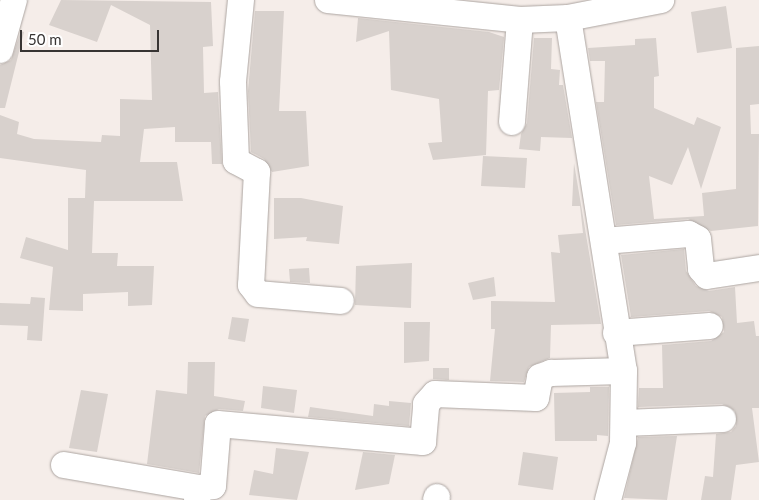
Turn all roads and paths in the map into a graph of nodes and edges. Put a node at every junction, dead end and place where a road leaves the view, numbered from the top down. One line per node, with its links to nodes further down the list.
1 (14, 0): 7 (street)
2 (241, 0): 11 (street)
3 (328, 0): 6 (street)
4 (662, 0): 5 (street)
5 (568, 18): 6 (street); 9 (street)
6 (520, 20): 8 (street)
7 (0, 50)
8 (512, 122)
9 (604, 241): 10 (street); 13 (street)
10 (759, 268)
11 (341, 301)
12 (710, 326): 13 (street)
13 (616, 333): 14 (street)
14 (624, 371): 16 (street); 18 (street)
15 (723, 420): 16 (street)
16 (625, 423): 19 (street)
17 (64, 465): 18 (street)
18 (198, 494)
19 (608, 500)

